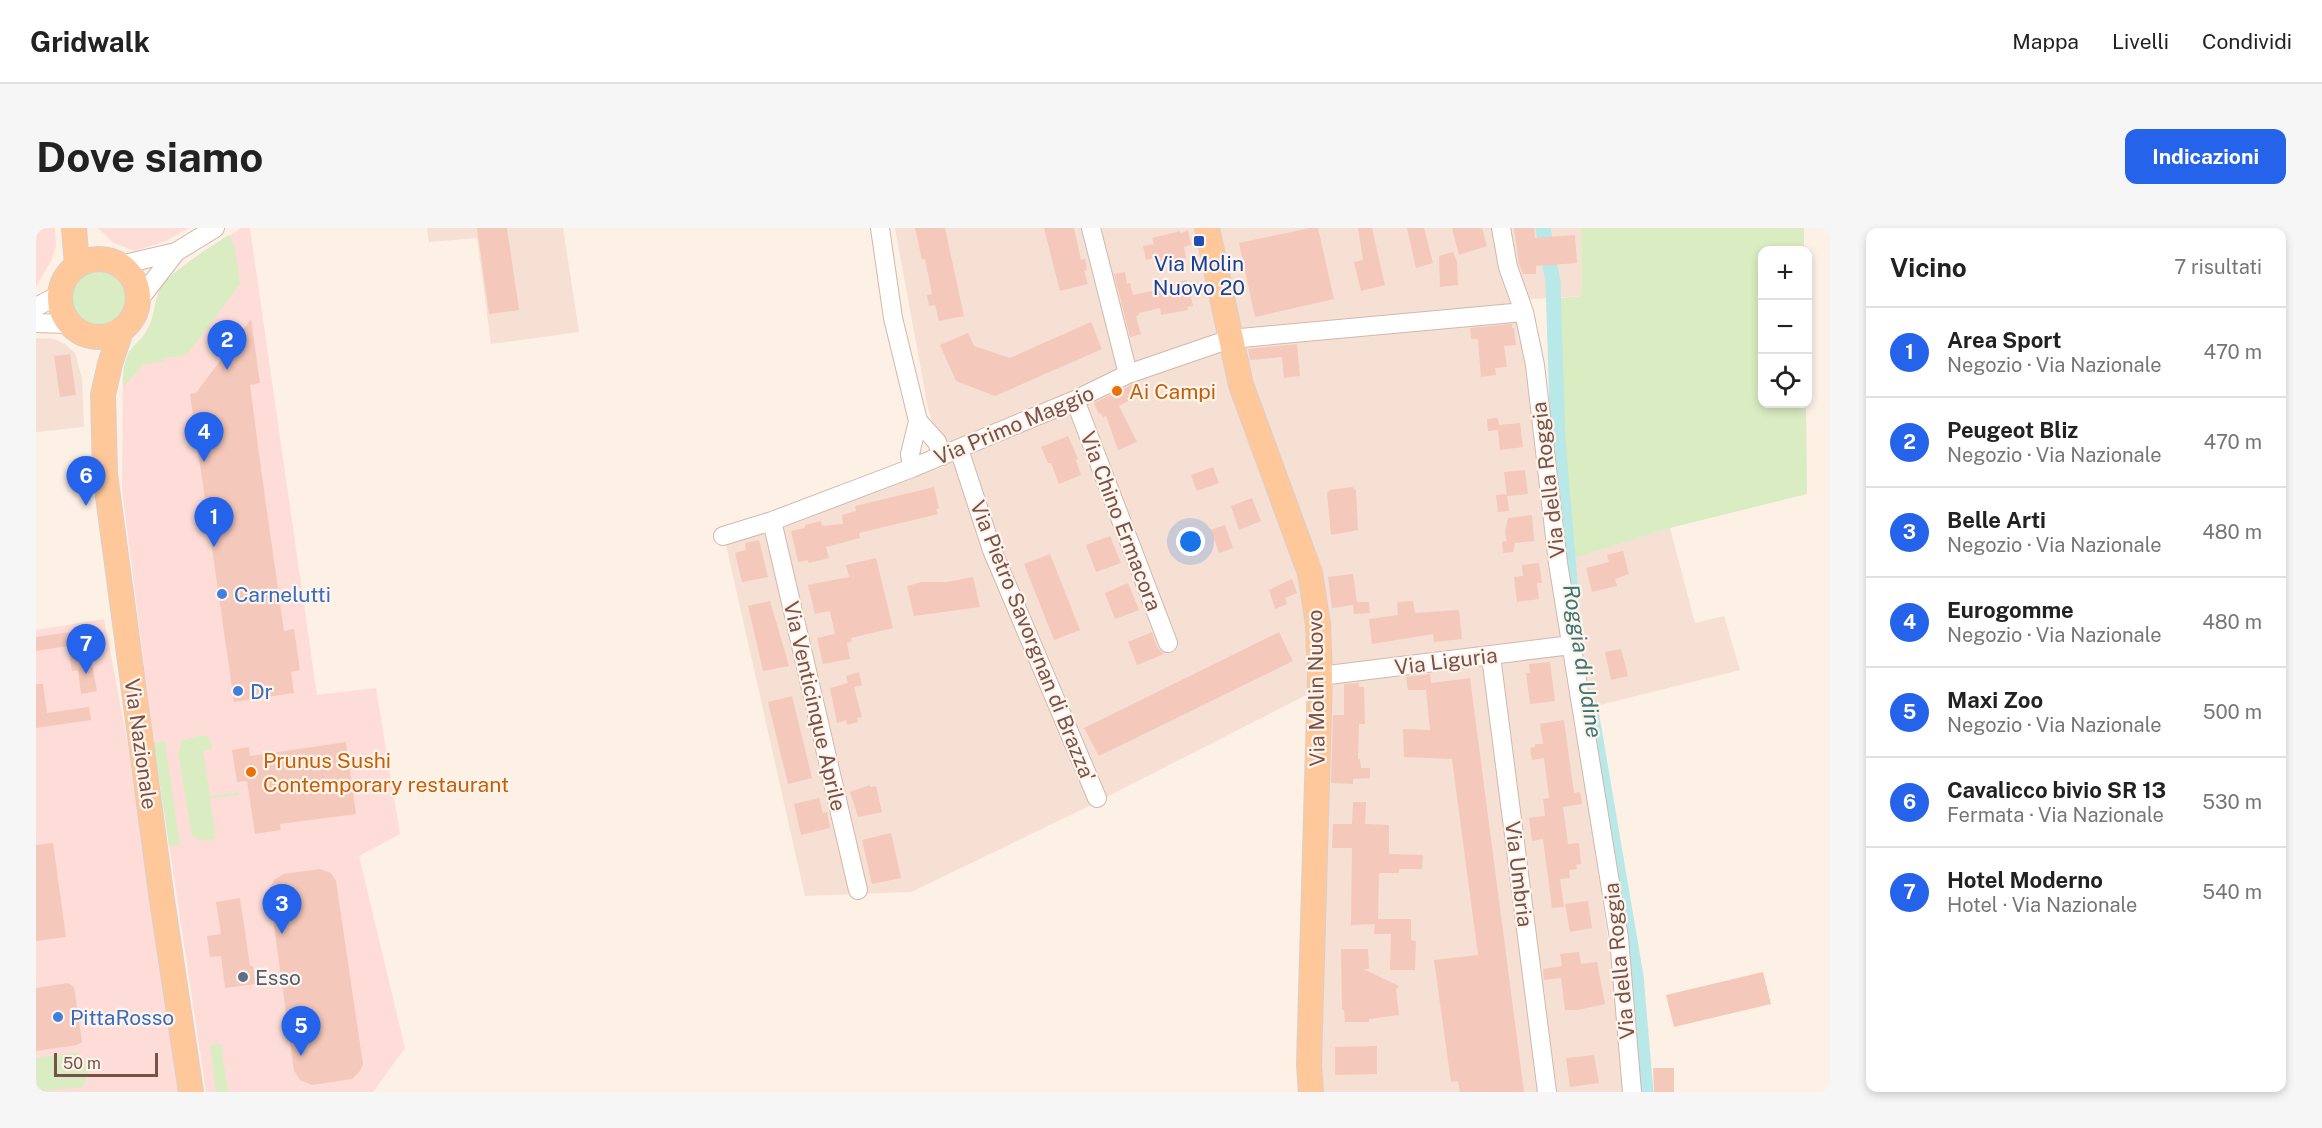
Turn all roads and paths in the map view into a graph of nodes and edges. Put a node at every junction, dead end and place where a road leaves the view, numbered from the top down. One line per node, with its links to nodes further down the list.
1 (74, 228): 10 (main road)
2 (87, 228): 9 (main road)
3 (215, 228): 8 (street)
4 (880, 228): 22 (street)
5 (1091, 228): 19 (street)
6 (1207, 228): 18 (main road, Via Molin Nuovo)
7 (1501, 228): 14 (street, Via della Roggia)
8 (176, 252): 9 (street); 12 (street)
9 (113, 262): 10 (main road); 12 (main road)
10 (77, 265): 11 (main road)
11 (59, 295): 13 (street); 16 (main road, Via Nazionale)
12 (138, 301): 17 (main road, Via Nazionale)
13 (36, 307)
14 (1524, 312): 18 (street, Via Primo Maggio); 28 (street, Via della Roggia)
15 (36, 323): 16 (street)
16 (77, 330): 17 (main road); 20 (main road, Via Nazionale)
17 (121, 331): 20 (main road, Via Nazionale)
18 (1230, 339): 19 (street, Via Primo Maggio); 30 (main road, Via Molin Nuovo)
19 (1128, 375): 21 (street, Via Primo Maggio)
20 (104, 394): 33 (main road, Via Nazionale)
21 (1075, 400): 23 (street, Via Primo Maggio); 27 (street, Via Chino Ermacora)
22 (918, 421): 23 (street, Via Pietro Savorgnan di Brazza'); 24 (street)
23 (951, 453): 24 (street, Via Primo Maggio); 31 (street, Via Pietro Savorgnan di Brazza')
24 (912, 468): 25 (street, Via Primo Maggio)
25 (772, 521): 26 (street, Via Primo Maggio); 32 (street, Via Venticinque Aprile)
26 (723, 536)
27 (1168, 643)
28 (1571, 645): 29 (street, Via Liguria); 36 (street, Via della Roggia)
29 (1491, 656): 30 (street, Via Liguria); 35 (street, Via Umbria)
30 (1320, 676): 34 (main road, Via Molin Nuovo)
31 (1097, 798)
32 (858, 890)
33 (191, 1092)
34 (1311, 1092)
35 (1547, 1092)
36 (1632, 1092)

